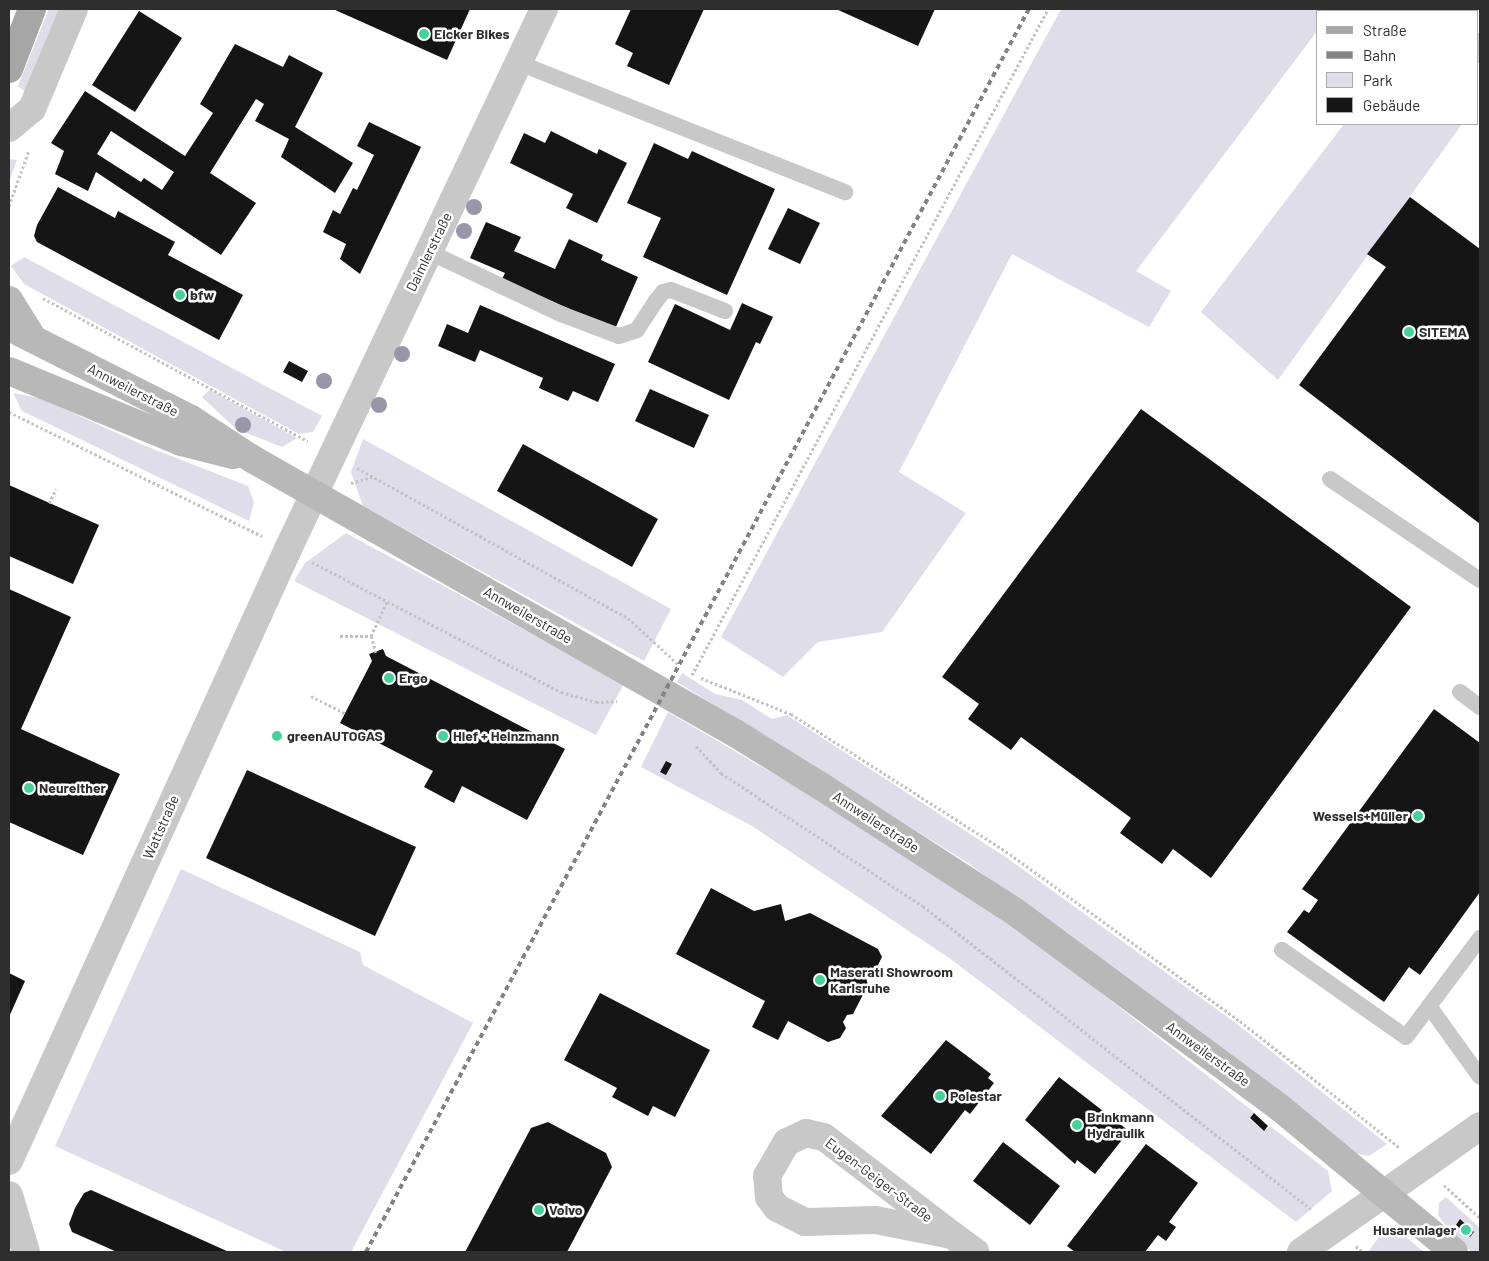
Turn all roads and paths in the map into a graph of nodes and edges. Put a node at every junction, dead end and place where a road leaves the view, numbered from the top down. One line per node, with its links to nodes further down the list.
1 (32, 9): 6 (main road)
2 (544, 9): 5 (street, Daimlerstraße)
3 (1048, 9): 29 (path)
4 (71, 16): 7 (street)
5 (519, 63): 8 (lane); 9 (street, Daimlerstraße)
6 (9, 69)
7 (9, 128)
8 (844, 192)
9 (429, 252): 12 (lane); 16 (street, Daimlerstraße)
10 (40, 296): 16 (path)
11 (9, 300): 13 (street)
12 (724, 311)
13 (21, 332): 17 (street, Annweilerstraße)
14 (14, 376): 17 (street, Annweilerstraße)
15 (9, 412): 23 (path)
16 (332, 454): 21 (street, Daimlerstraße)
17 (254, 460): 21 (street, Annweilerstraße)
18 (372, 477): 29 (path)
19 (1330, 479): 24 (lane)
20 (56, 489): 22 (path)
21 (314, 494): 23 (street, Wattstraße); 43 (street, Annweilerstraße)
22 (50, 504)
23 (288, 549): 25 (path); 41 (street, Wattstraße)
24 (1480, 580)
25 (387, 601): 27 (path); 32 (path)
26 (340, 636): 27 (path)
27 (371, 636): 28 (path)
28 (376, 652)
29 (692, 674): 42 (path)
30 (1460, 692): 33 (lane)
31 (311, 696): 34 (path)
32 (622, 702)
33 (1480, 707)
34 (345, 713)
35 (692, 741): 46 (path)
36 (1480, 938): 38 (lane)
37 (1282, 950): 38 (lane)
38 (1429, 1006): 39 (lane)
39 (1480, 1077)
40 (1480, 1126): 42 (street)
41 (9, 1161)
42 (1424, 1168): 43 (street); 45 (path)
43 (1386, 1192): 46 (street); 51 (street, Annweilerstraße)
44 (9, 1195): 48 (street)
45 (1480, 1218)
46 (1336, 1228): 50 (street)
47 (952, 1235): 47 (street, Eugen-Geiger-Straße); 49 (street, Eugen-Geiger-Straße)
48 (26, 1252)
49 (975, 1252)
50 (1301, 1252)
51 (1454, 1252)

